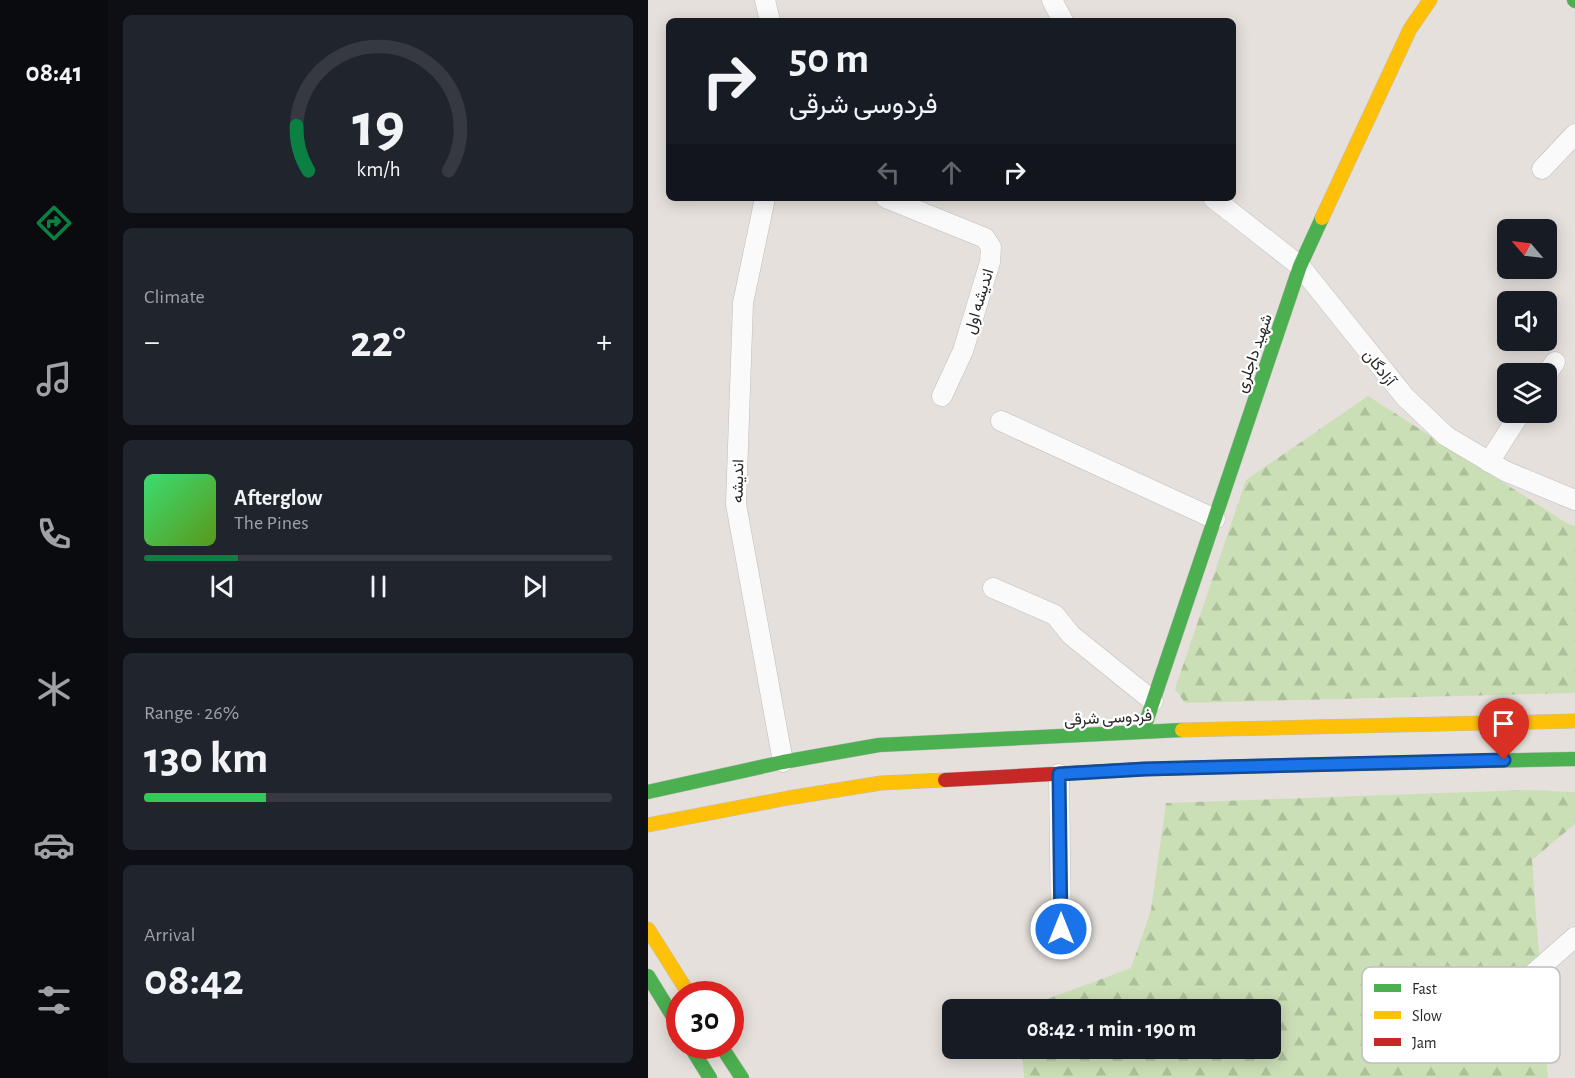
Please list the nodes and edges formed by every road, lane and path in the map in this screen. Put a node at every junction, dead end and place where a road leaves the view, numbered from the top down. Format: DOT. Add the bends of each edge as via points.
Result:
graph roads {
  1 [pos="1430,0"];
  2 [pos="1575,134"];
  3 [pos="1542,169"];
  4 [pos="764,201"];
  5 [pos="893,201"];
  6 [pos="1217,201"];
  7 [pos="1300,266"];
  8 [pos="942,396"];
  9 [pos="1000,421"];
  10 [pos="1514,423"];
  11 [pos="1489,462"];
  12 [pos="1575,500"];
  13 [pos="1215,519"];
  14 [pos="993,588"];
  15 [pos="1153,701"];
  16 [pos="1575,721"];
  17 [pos="1143,731"];
  18 [pos="1575,759"];
  19 [pos="783,762"];
  20 [pos="1059,774"];
  21 [pos="648,792"];
  22 [pos="648,825"];
  23 [pos="648,929"];
  24 [pos="1061,929"];
  25 [pos="1575,937"];
  26 [pos="1541,967"];
  27 [pos="648,976"];
  28 [pos="681,981"];
  29 [pos="666,1005"];
  30 [pos="698,1059"];
  31 [pos="730,1059"];
  32 [pos="710,1078"];
  33 [pos="742,1078"];
  1 -- 7 [label="main road, شهید داجلری" via="1410,29"];
  2 -- 3 [label="street"];
  4 -- 19 [label="street, اندیشه" via="743,303 736,504"];
  5 -- 8 [label="street, اندیشه اول" via="985,238 991,247 963,351"];
  6 -- 7 [label="street, آزادگان"];
  7 -- 11 [label="street, آزادگان" via="1405,397 1446,436"];
  7 -- 13 [label="main road, شهید داجلری"];
  9 -- 13 [label="street"];
  10 -- 11 [label="street"];
  11 -- 12 [label="street, آزادگان"];
  13 -- 15 [label="main road, شهید داجلری"];
  14 -- 15 [label="street" via="1055,615 1071,635"];
  15 -- 17 [label="main road, شهید داجلری"];
  16 -- 17 [label="main road, فردوسی شرقی" via="1458,728"];
  17 -- 19 [label="main road, فردوسی شرقی" via="879,745"];
  18 -- 20 [label="main road" via="1457,756"];
  19 -- 21 [label="main road, فردوسی شرقی"];
  20 -- 22 [label="main road" via="881,783"];
  20 -- 24 [label="street"];
  23 -- 28 [label="main road"];
  25 -- 26 [label="street"];
  27 -- 29 [label="main road"];
  30 -- 32 [label="main road"];
  31 -- 33 [label="main road"];
}
